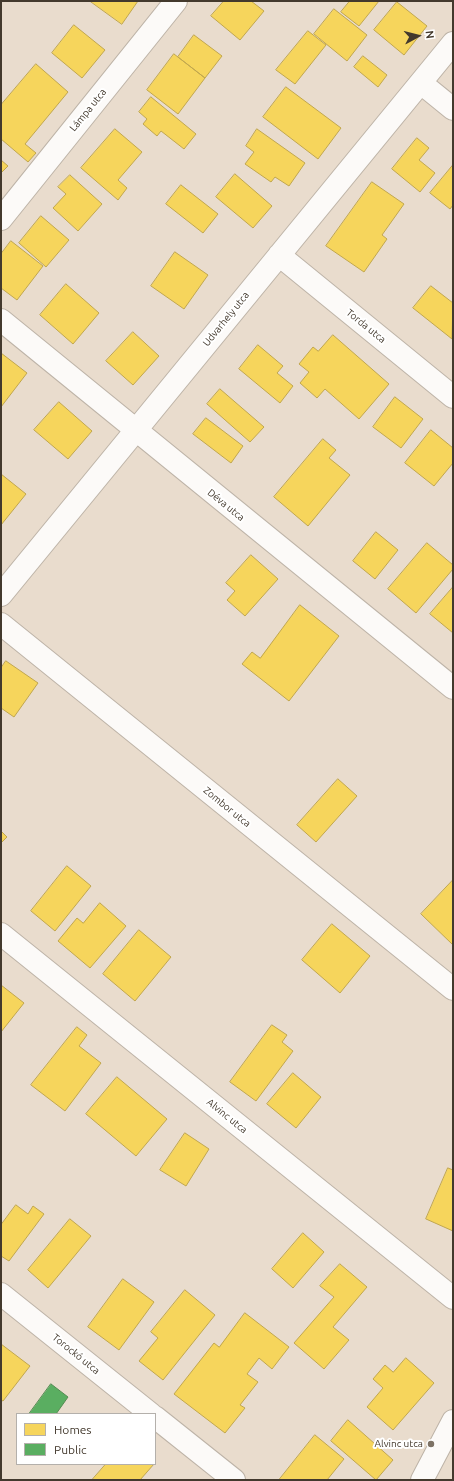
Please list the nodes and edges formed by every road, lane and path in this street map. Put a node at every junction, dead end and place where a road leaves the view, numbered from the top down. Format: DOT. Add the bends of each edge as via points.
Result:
graph roads {
  1 [pos="176,1"];
  2 [pos="453,43"];
  3 [pos="422,83"];
  4 [pos="453,109"];
  5 [pos="1,219"];
  6 [pos="278,255"];
  7 [pos="1,320"];
  8 [pos="453,397"];
  9 [pos="135,431"];
  10 [pos="1,595"];
  11 [pos="1,624"];
  12 [pos="453,688"];
  13 [pos="1,934"];
  14 [pos="453,989"];
  15 [pos="1,1294"];
  16 [pos="453,1298"];
  17 [pos="150,1413"];
  18 [pos="156,1418"];
  19 [pos="453,1421"];
  20 [pos="234,1480"];
  21 [pos="422,1480"];
  1 -- 5 [label="street, Lámpa utca"];
  2 -- 3 [label="street, Udvarhely utca"];
  3 -- 4 [label="street"];
  3 -- 6 [label="street, Udvarhely utca"];
  6 -- 8 [label="street, Torda utca"];
  6 -- 9 [label="street, Udvarhely utca"];
  7 -- 9 [label="street, Déva utca"];
  9 -- 10 [label="street, Udvarhely utca"];
  9 -- 12 [label="street, Déva utca"];
  11 -- 14 [label="street, Zombor utca"];
  13 -- 16 [label="street, Alvinc utca"];
  15 -- 17 [label="street, Torockó utca"];
  18 -- 20 [label="street"];
  19 -- 21 [label="street"];
}
